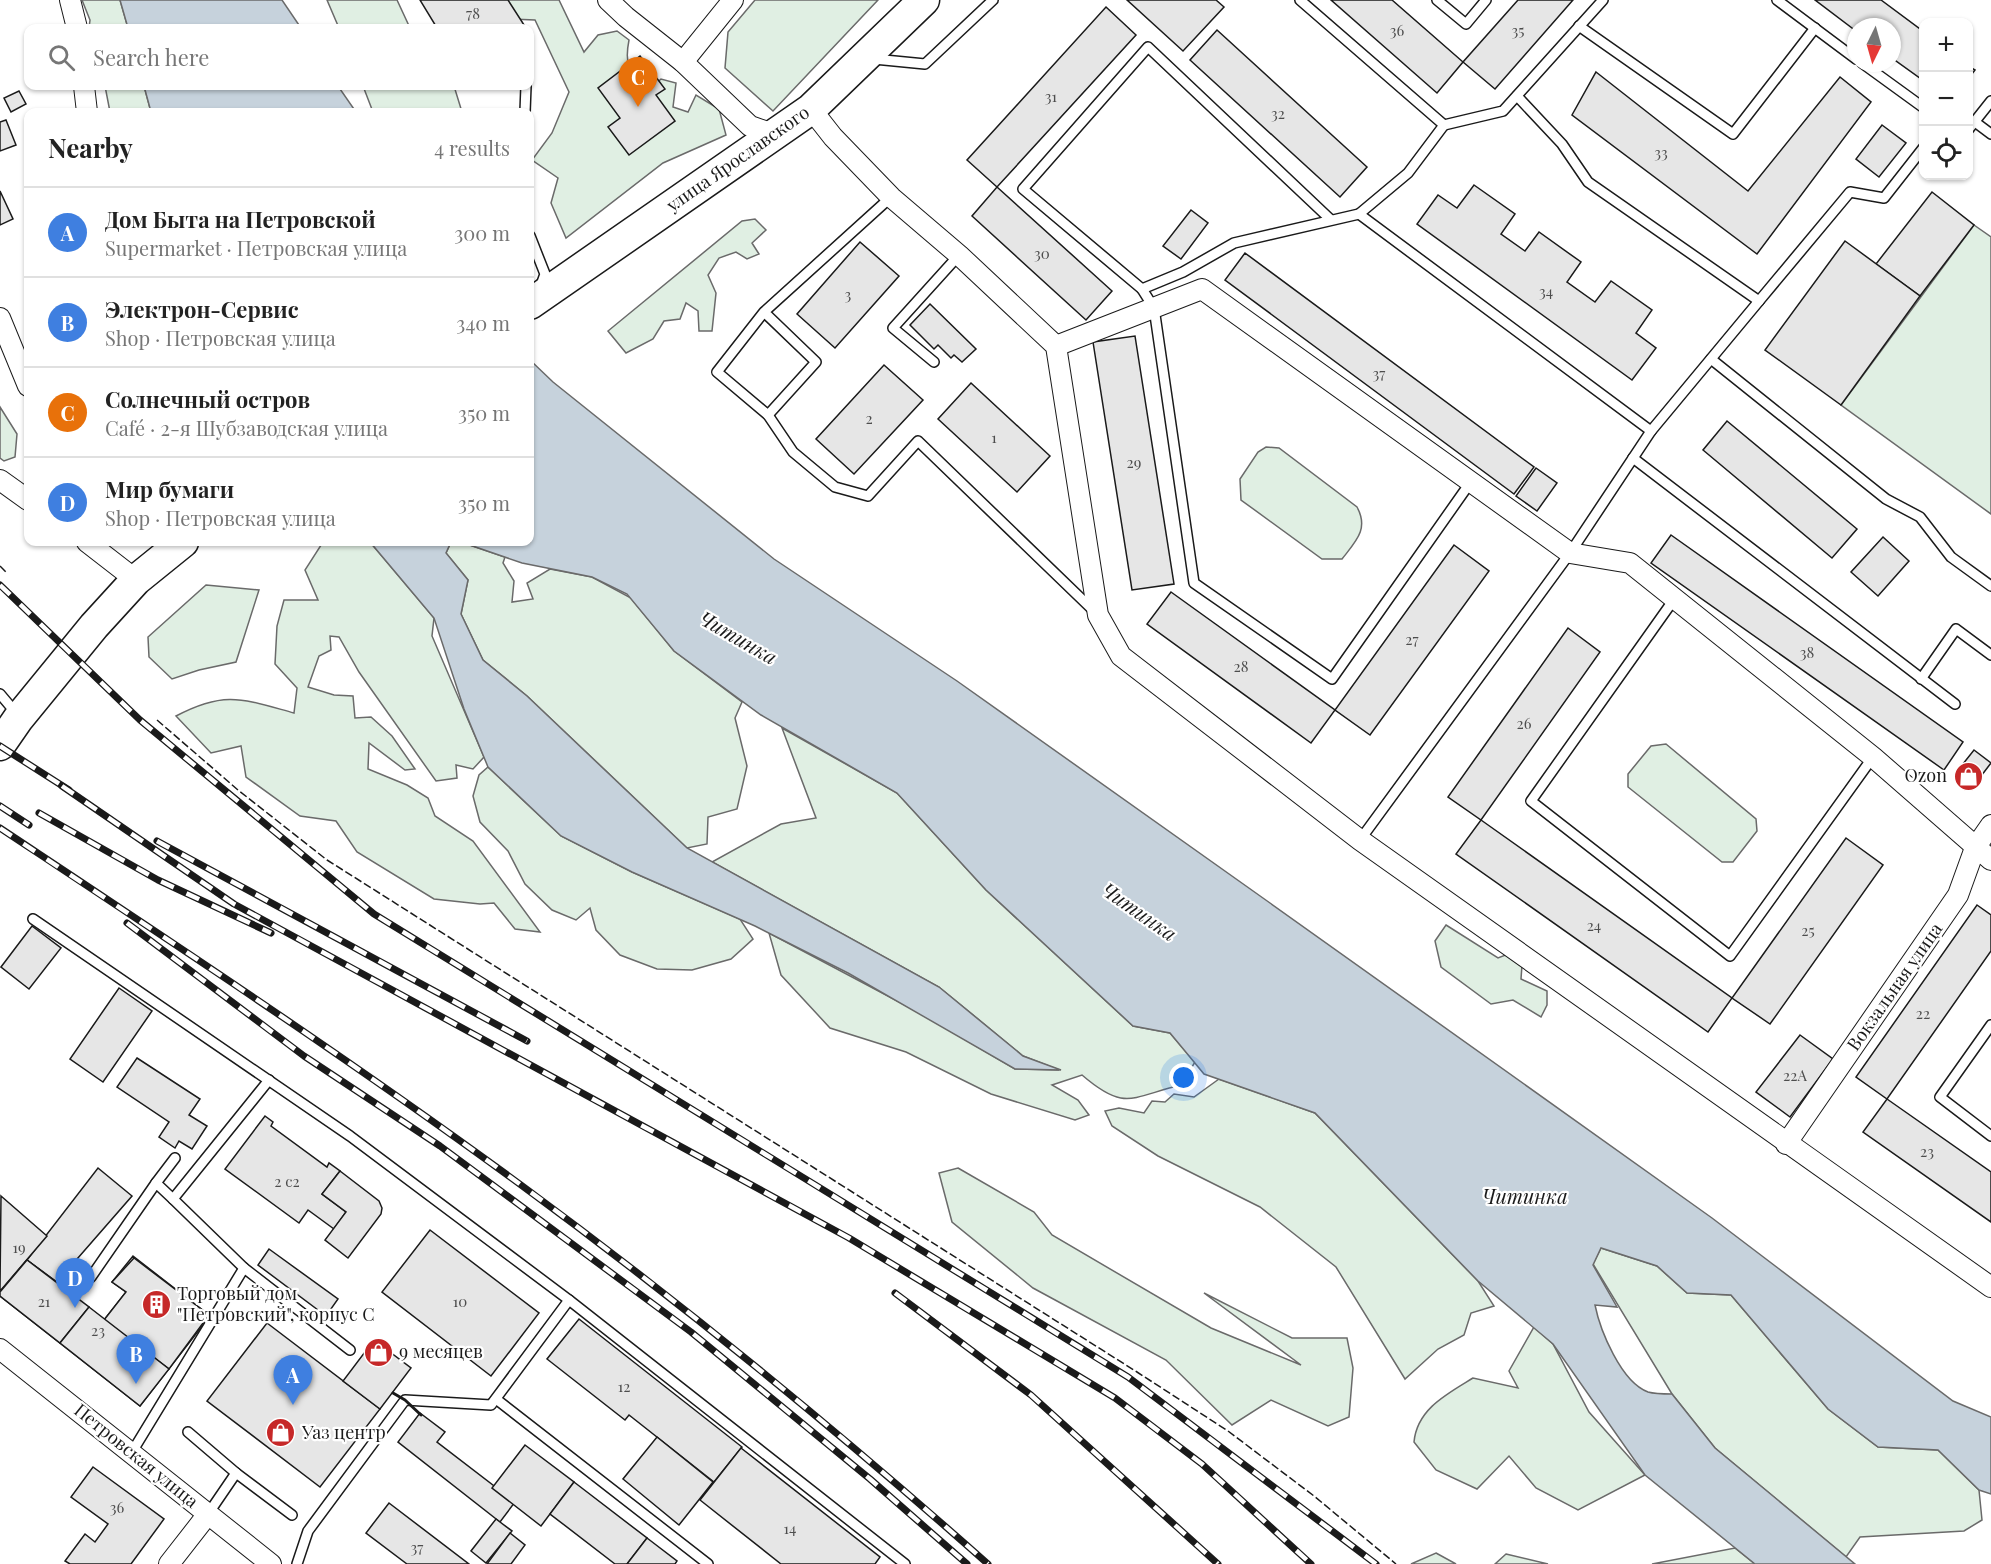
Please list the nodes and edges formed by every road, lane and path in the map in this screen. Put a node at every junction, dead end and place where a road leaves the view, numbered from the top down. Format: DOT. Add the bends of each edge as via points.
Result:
graph roads {
  1 [pos="70,0"];
  2 [pos="608,0"];
  3 [pos="733,0"];
  4 [pos="924,0"];
  5 [pos="993,0"];
  6 [pos="1300,0"];
  7 [pos="1437,0"];
  8 [pos="1486,0"];
  9 [pos="1603,0"];
  10 [pos="1776,0"];
  11 [pos="75,24"];
  12 [pos="1579,26"];
  13 [pos="1815,28"];
  14 [pos="1847,51"];
  15 [pos="866,58"];
  16 [pos="682,62"];
  17 [pos="1874,72"];
  18 [pos="84,90"];
  19 [pos="526,90"];
  20 [pos="1517,96"];
  21 [pos="1991,101"];
  22 [pos="1919,105"];
  23 [pos="87,108"];
  24 [pos="525,108"];
  25 [pos="811,109"];
  26 [pos="1444,125"];
  27 [pos="1973,125"];
  28 [pos="1973,126"];
  29 [pos="1991,134"];
  30 [pos="776,135"];
  31 [pos="1919,152"];
  32 [pos="891,197"];
  33 [pos="1359,214"];
  34 [pos="1330,219"];
  35 [pos="534,247"];
  36 [pos="959,255"];
  37 [pos="1142,289"];
  38 [pos="534,299"];
  39 [pos="534,300"];
  40 [pos="1759,302"];
  41 [pos="1154,308"];
  42 [pos="764,312"];
  43 [pos="0,318"];
  44 [pos="1056,346"];
  45 [pos="1711,359"];
  46 [pos="934,363"];
  47 [pos="24,376"];
  48 [pos="768,415"];
  49 [pos="1651,431"];
  50 [pos="1633,458"];
  51 [pos="0,480"];
  52 [pos="1470,483"];
  53 [pos="24,497"];
  54 [pos="92,546"];
  55 [pos="178,546"];
  56 [pos="1570,553"];
  57 [pos="136,580"];
  58 [pos="1991,586"];
  59 [pos="1674,598"];
  60 [pos="1098,615"];
  61 [pos="1991,655"];
  62 [pos="1921,679"];
  63 [pos="0,694"];
  64 [pos="1955,704"];
  65 [pos="18,719"];
  66 [pos="0,745"];
  67 [pos="1873,758"];
  68 [pos="1991,825"];
  69 [pos="1360,840"];
  70 [pos="1983,854"];
  71 [pos="33,919"];
  72 [pos="1991,1025"];
  73 [pos="269,1080"];
  74 [pos="1991,1136"];
  75 [pos="1786,1144"];
  76 [pos="175,1158"];
  77 [pos="156,1184"];
  78 [pos="174,1199"];
  79 [pos="244,1268"];
  80 [pos="91,1277"];
  81 [pos="1991,1287"];
  82 [pos="569,1300"];
  83 [pos="0,1349"];
  84 [pos="350,1350"];
  85 [pos="496,1399"];
  86 [pos="188,1432"];
  87 [pos="132,1452"];
  88 [pos="236,1473"];
  89 [pos="208,1514"];
  90 [pos="292,1515"];
  91 [pos="169,1564"];
  92 [pos="271,1564"];
  93 [pos="297,1564"];
  94 [pos="708,1564"];
  95 [pos="905,1564"];
  1 -- 11 [label="street"];
  2 -- 16 [label="street"];
  3 -- 16 [label="street"];
  4 -- 15 [label="main road, улица Ярославского"];
  5 -- 15 [label="lane" via="925,64"];
  6 -- 26 [label="lane"];
  7 -- 8 [label="lane" via="1466,24"];
  9 -- 12 [label="lane"];
  10 -- 13 [label="lane"];
  12 -- 13 [label="lane" via="1733,134"];
  12 -- 20 [label="lane"];
  13 -- 14 [label="lane"];
  15 -- 25 [label="main road, улица Ярославского"];
  16 -- 30 [label="street" via="750,126"];
  17 -- 22 [label="lane"];
  18 -- 23 [label="street"];
  19 -- 24 [label="lane"];
  20 -- 26 [label="lane" via="1503,111"];
  20 -- 40 [label="lane" via="1562,144 1588,182"];
  21 -- 27 [label="lane"];
  25 -- 30 [label="main road, улица Ярославского"];
  25 -- 32 [label="street"];
  26 -- 33 [label="lane" via="1408,173"];
  28 -- 29 [label="lane"];
  30 -- 39 [label="main road, улица Ярославского"];
  31 -- 40 [label="lane" via="1884,198 1850,192"];
  32 -- 36 [label="street"];
  32 -- 42 [label="lane"];
  33 -- 34 [label="lane"];
  33 -- 49 [label="lane"];
  34 -- 37 [label="lane" via="1234,243 1183,272"];
  34 -- 37 [label="lane" via="1148,47 1023,189"];
  35 -- 38 [label="lane" via="544,274"];
  36 -- 44 [label="street"];
  36 -- 46 [label="lane" via="893,328"];
  37 -- 41 [label="lane"];
  40 -- 45 [label="lane"];
  41 -- 44 [label="street"];
  41 -- 52 [label="street" via="1203,289"];
  41 -- 52 [label="lane" via="1194,583 1332,679"];
  42 -- 48 [label="lane" via="717,372"];
  42 -- 48 [label="lane" via="816,362"];
  43 -- 47 [label="street"];
  44 -- 60 [label="street"];
  45 -- 49 [label="lane"];
  45 -- 58 [label="lane" via="1886,499 1920,517 1951,557"];
  48 -- 60 [label="lane" via="793,452 818,473 836,487 868,496 918,441"];
  49 -- 50 [label="lane"];
  50 -- 56 [label="lane"];
  50 -- 62 [label="lane"];
  51 -- 53 [label="street"];
  52 -- 56 [label="street"];
  54 -- 57 [label="street"];
  55 -- 57 [label="main road"];
  56 -- 59 [label="street" via="1630,563"];
  56 -- 69 [label="lane"];
  57 -- 65 [label="main road"];
  59 -- 67 [label="street"];
  59 -- 67 [label="lane" via="1531,801 1730,957"];
  60 -- 69 [label="street" via="1121,656"];
  61 -- 62 [label="lane" via="1956,629"];
  62 -- 64 [label="lane"];
  63 -- 65 [label="lane" via="14,708"];
  65 -- 66 [label="main road"];
  67 -- 70 [label="street"];
  68 -- 70 [label="street, Вокзальная улица"];
  69 -- 75 [label="street"];
  70 -- 75 [label="street, Вокзальная улица"];
  71 -- 73 [label="lane"];
  72 -- 74 [label="lane" via="1940,1097"];
  73 -- 78 [label="lane"];
  73 -- 82 [label="lane"];
  75 -- 81 [label="street"];
  76 -- 77 [label="lane"];
  77 -- 78 [label="lane"];
  77 -- 80 [label="lane"];
  78 -- 79 [label="lane"];
  79 -- 84 [label="lane"];
  79 -- 87 [label="lane"];
  82 -- 85 [label="lane"];
  82 -- 95 [label="lane"];
  83 -- 87 [label="street, Петровская улица"];
  85 -- 93 [label="lane" via="491,1405 405,1400 308,1531"];
  85 -- 94 [label="lane"];
  86 -- 88 [label="lane"];
  87 -- 89 [label="street, Петровская улица"];
  88 -- 89 [label="lane"];
  88 -- 90 [label="lane"];
  89 -- 91 [label="street"];
  89 -- 92 [label="street, Петровская улица"];
}
